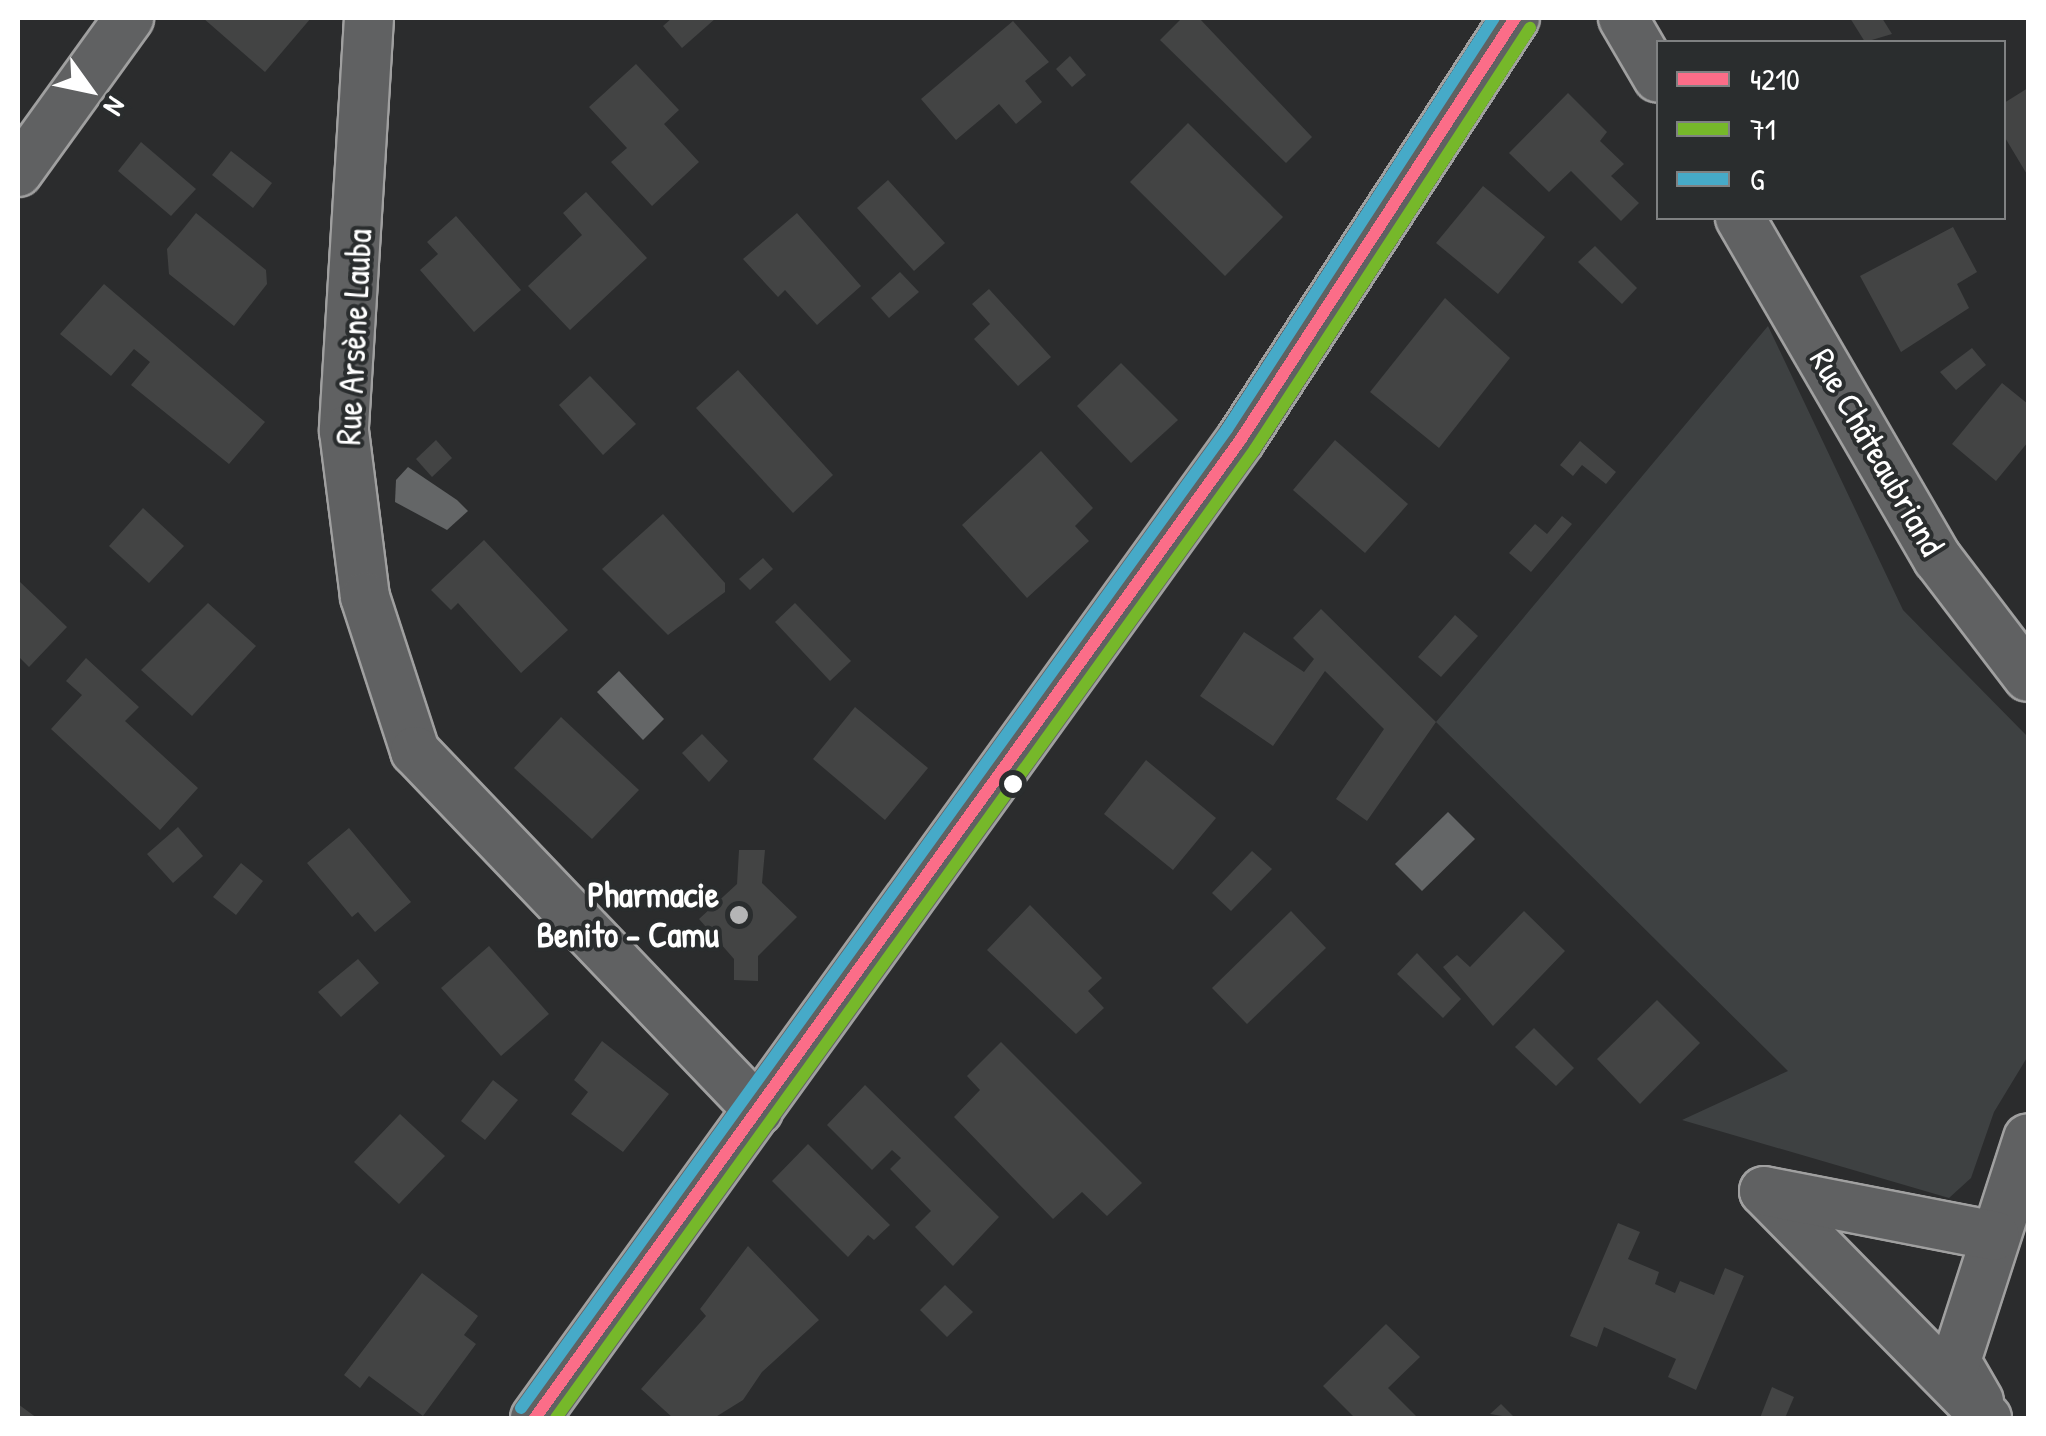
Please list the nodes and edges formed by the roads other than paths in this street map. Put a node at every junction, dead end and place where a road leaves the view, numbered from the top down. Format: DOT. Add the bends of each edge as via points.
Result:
graph roads {
  1 [pos="129,18"];
  2 [pos="369,18"];
  3 [pos="1515,18"];
  4 [pos="1623,18"];
  5 [pos="1656,75"];
  6 [pos="18,172"];
  7 [pos="1741,220"];
  8 [pos="2028,677"];
  9 [pos="758,1110"];
  10 [pos="2028,1138"];
  11 [pos="1995,1236"];
  12 [pos="536,1418"];
  13 [pos="1989,1418"];
  1 -- 6 [label="street"];
  2 -- 9 [label="street, Rue Arsène Lauba" via="344,431 364,597 415,751"];
  3 -- 9 [label="street" via="1241,439"];
  4 -- 5 [label="street"];
  7 -- 8 [label="street, Rue Châteaubriand" via="1938,560"];
  9 -- 12 [label="street"];
  10 -- 11 [label="street"];
  11 -- 13 [label="street" via="1956,1360"];
  11 -- 13 [label="street" via="1764,1191"];
}
